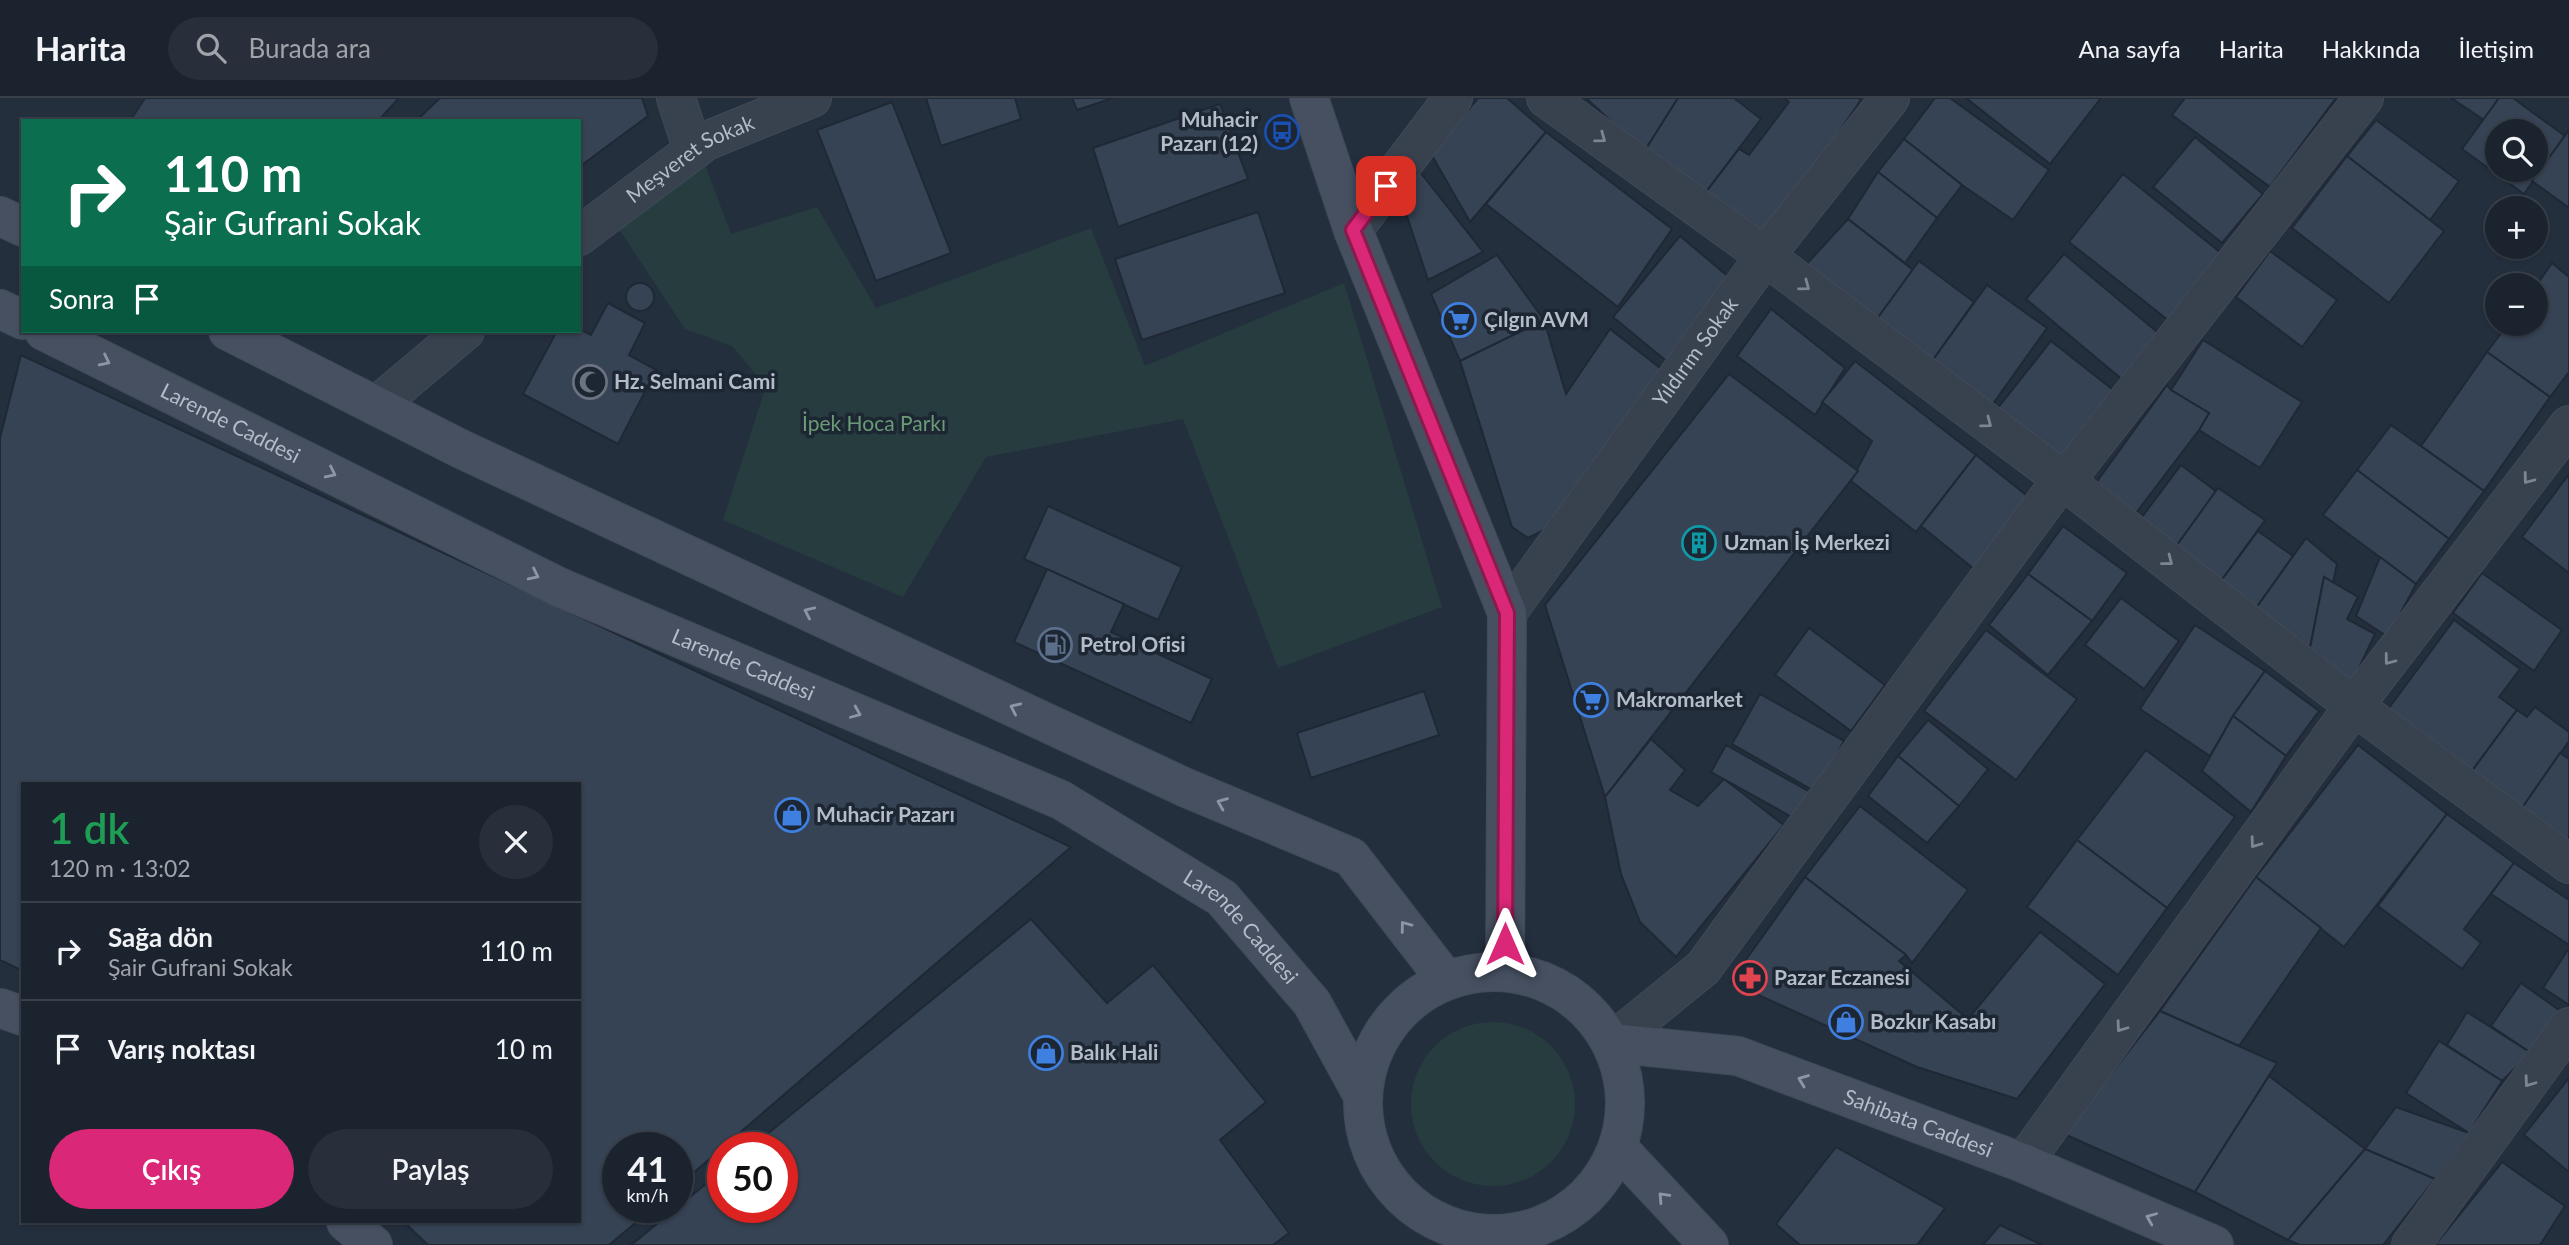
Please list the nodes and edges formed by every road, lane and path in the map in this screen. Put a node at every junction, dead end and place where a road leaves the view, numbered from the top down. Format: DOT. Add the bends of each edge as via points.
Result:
graph roads {
  1 [pos="676,98"];
  2 [pos="812,98"];
  3 [pos="1309,98"];
  4 [pos="1453,98"];
  5 [pos="1546,98"];
  6 [pos="1890,98"];
  7 [pos="2364,98"];
  8 [pos="693,151"];
  9 [pos="0,216"];
  10 [pos="21,226"];
  11 [pos="1353,230"];
  12 [pos="581,235"];
  13 [pos="1765,256"];
  14 [pos="0,309"];
  15 [pos="21,319"];
  16 [pos="48,333"];
  17 [pos="232,333"];
  18 [pos="464,333"];
  19 [pos="376,406"];
  20 [pos="2569,425"];
  21 [pos="2062,479"];
  22 [pos="1507,613"];
  23 [pos="2354,706"];
  24 [pos="2569,864"];
  25 [pos="1505,972"];
  26 [pos="1446,980"];
  27 [pos="0,1008"];
  28 [pos="21,1015"];
  29 [pos="2569,1027"];
  30 [pos="1611,1043"];
  31 [pos="1362,1094"];
  32 [pos="1618,1149"];
  33 [pos="2023,1163"];
  34 [pos="347,1223"];
  35 [pos="1423,1232"];
  36 [pos="1517,1240"];
  37 [pos="373,1245"];
  38 [pos="1709,1245"];
  39 [pos="2214,1245"];
  40 [pos="2411,1245"];
  1 -- 8 [label="street"];
  2 -- 8 [label="street, Meşveret Sokak" via="706,141"];
  3 -- 11 [label="main road"];
  4 -- 11 [label="street"];
  5 -- 13 [label="street, one-way"];
  6 -- 13 [label="street, Yıldırım Sokak"];
  7 -- 21 [label="street" via="2073,471"];
  8 -- 12 [label="street, Meşveret Sokak"];
  9 -- 10 [label="main road"];
  11 -- 22 [label="main road"];
  13 -- 21 [label="street, one-way"];
  13 -- 22 [label="street, Yıldırım Sokak"];
  14 -- 15 [label="main road"];
  16 -- 31 [label="main road, Larende Caddesi, one-way" via="559,587 1061,800 1222,898 1312,1003"];
  17 -- 19 [label="main road"];
  18 -- 19 [label="street"];
  26 -- 19 [label="main road, one-way" via="1351,856 1184,787"];
  20 -- 23 [label="street, one-way"];
  21 -- 23 [label="street, one-way"];
  21 -- 30 [label="street" via="1703,968"];
  22 -- 25 [label="main road"];
  23 -- 24 [label="street"];
  23 -- 33 [label="street, one-way"];
  25 -- 26 [label="main road"];
  25 -- 30 [label="main road" via="1537,979 1568,994 1592,1016"];
  26 -- 31 [label="main road" via="1413,999 1387,1025 1370,1057"];
  27 -- 28 [label="main road"];
  29 -- 40 [label="street, one-way"];
  30 -- 32 [label="main road" via="1623,1078 1625,1114"];
  33 -- 30 [label="main road, Sahibata Caddesi, one-way" via="1738,1056"];
  31 -- 35 [label="main road" via="1366,1131 1379,1168"];
  32 -- 36 [label="main road" via="1604,1178 1582,1202"];
  38 -- 32 [label="main road, one-way"];
  39 -- 33 [label="main road, Sahibata Caddesi, one-way"];
  34 -- 37 [label="main road"];
  35 -- 36 [label="main road"];
}
